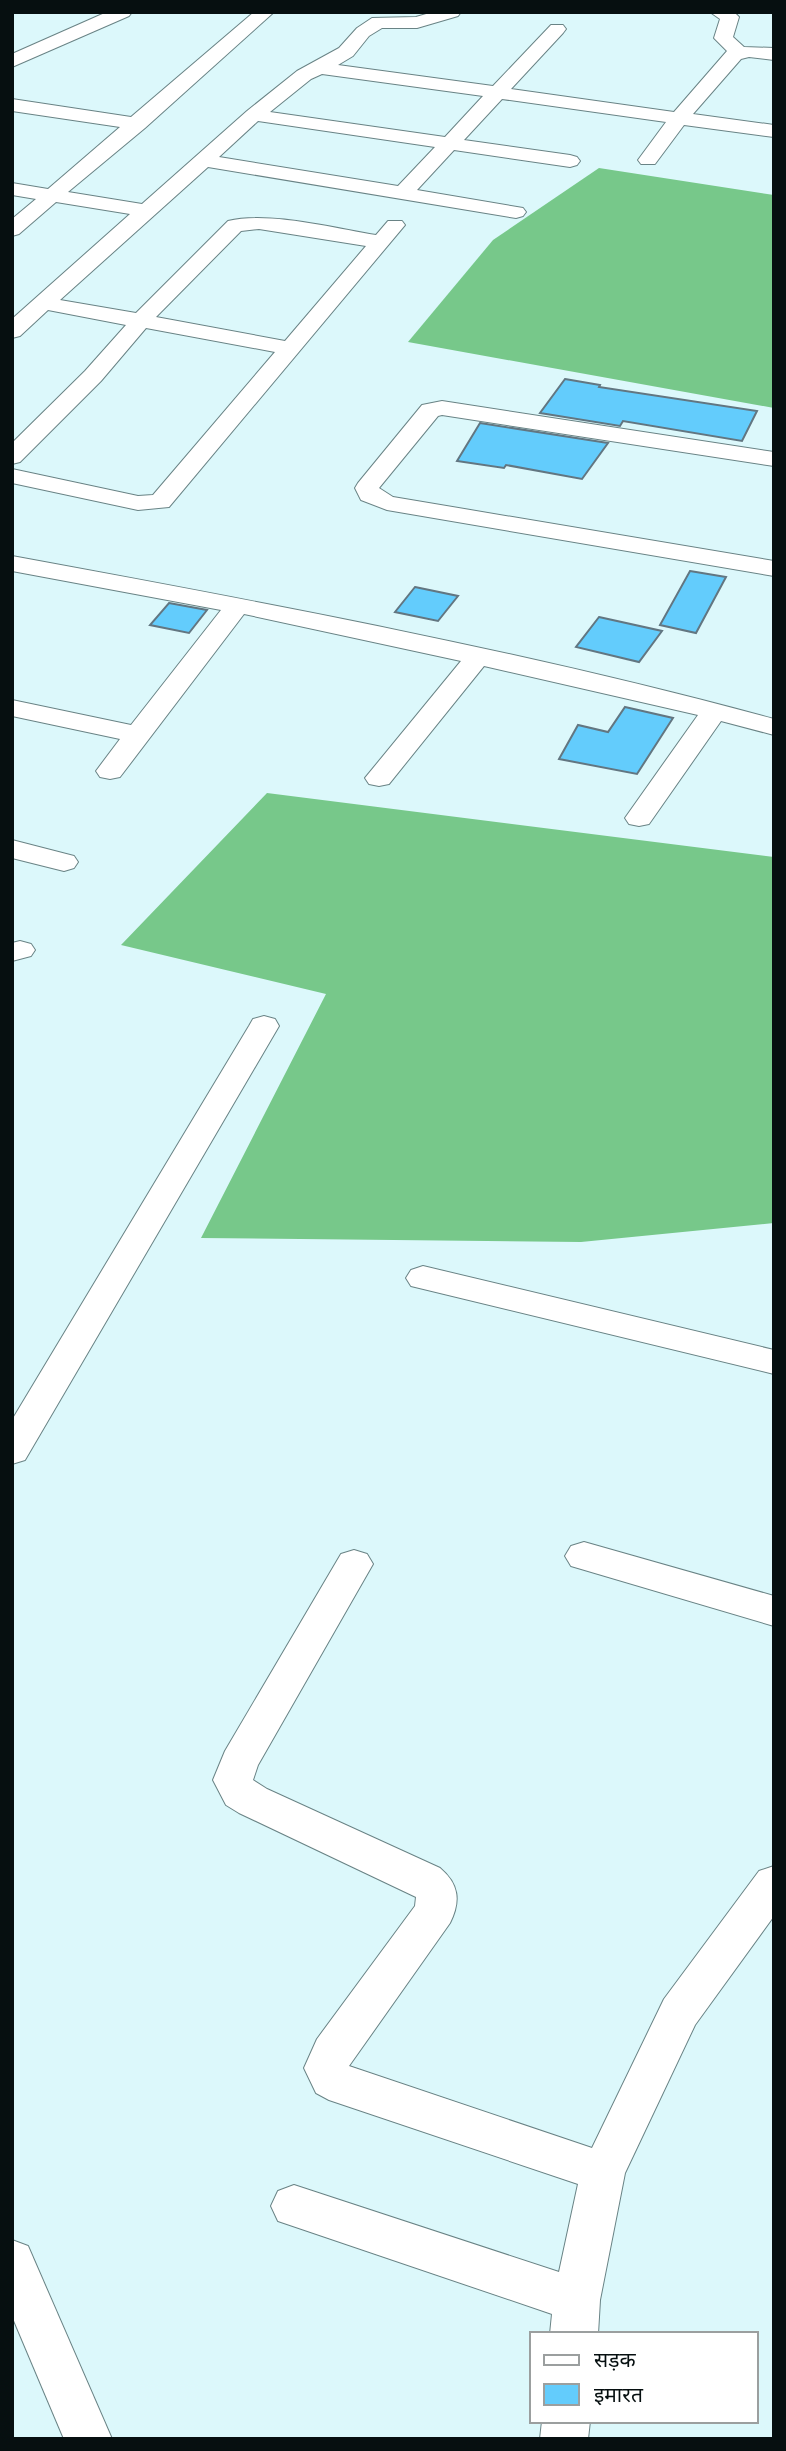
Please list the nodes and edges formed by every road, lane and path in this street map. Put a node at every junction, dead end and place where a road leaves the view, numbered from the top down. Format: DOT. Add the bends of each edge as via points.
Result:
graph roads {
  1 [pos="123,12"];
  2 [pos="265,12"];
  3 [pos="452,12"];
  4 [pos="727,14"];
  5 [pos="557,29"];
  6 [pos="739,52"];
  7 [pos="774,54"];
  8 [pos="12,61"];
  9 [pos="320,68"];
  10 [pos="499,93"];
  11 [pos="12,105"];
  12 [pos="254,115"];
  13 [pos="679,118"];
  14 [pos="138,124"];
  15 [pos="774,131"];
  16 [pos="450,144"];
  17 [pos="204,160"];
  18 [pos="648,160"];
  19 [pos="570,161"];
  20 [pos="12,188"];
  21 [pos="403,193"];
  22 [pos="53,196"];
  23 [pos="147,211"];
  24 [pos="516,212"];
  25 [pos="12,230"];
  26 [pos="43,303"];
  27 [pos="140,320"];
  28 [pos="12,331"];
  29 [pos="289,348"];
  30 [pos="12,457"];
  31 [pos="774,458"];
  32 [pos="12,476"];
  33 [pos="13,564"];
  34 [pos="774,569"];
  35 [pos="238,605"];
  36 [pos="478,657"];
  37 [pos="12,708"];
  38 [pos="715,710"];
  39 [pos="774,727"];
  40 [pos="139,735"];
  41 [pos="110,771"];
  42 [pos="379,778"];
  43 [pos="639,818"];
  44 [pos="12,849"];
  45 [pos="64,862"];
  46 [pos="264,1026"];
  47 [pos="423,1279"];
  48 [pos="774,1362"];
  49 [pos="12,1451"];
  50 [pos="584,1556"];
  51 [pos="354,1564"];
  52 [pos="774,1611"];
  53 [pos="774,1883"];
  54 [pos="603,2172"];
  55 [pos="294,2206"];
  56 [pos="12,2261"];
  57 [pos="576,2317"];
  58 [pos="88,2439"];
  1 -- 8 [label="street"];
  2 -- 14 [label="street"];
  3 -- 9 [label="street" via="417,23 378,22 346,52"];
  4 -- 6 [label="street" via="723,37"];
  5 -- 10 [label="street"];
  6 -- 7 [label="street"];
  6 -- 13 [label="street"];
  9 -- 10 [label="street"];
  9 -- 12 [label="street" via="304,75"];
  10 -- 13 [label="street"];
  10 -- 16 [label="street"];
  11 -- 14 [label="street"];
  12 -- 16 [label="street"];
  12 -- 17 [label="street"];
  13 -- 15 [label="street"];
  13 -- 18 [label="street"];
  14 -- 22 [label="street"];
  16 -- 19 [label="street"];
  16 -- 21 [label="street"];
  17 -- 21 [label="street"];
  17 -- 23 [label="street"];
  20 -- 22 [label="street"];
  21 -- 24 [label="street"];
  22 -- 23 [label="street"];
  22 -- 25 [label="street"];
  23 -- 26 [label="street"];
  26 -- 27 [label="street"];
  26 -- 28 [label="street"];
  27 -- 29 [label="street"];
  27 -- 29 [label="street" via="241,223 388,234"];
  27 -- 30 [label="street" via="93,376"];
  29 -- 32 [label="street" via="160,502 138,503"];
  31 -- 34 [label="street" via="453,407 430,410 367,488 370,495 387,503"];
  33 -- 35 [label="street"];
  35 -- 36 [label="street"];
  35 -- 40 [label="street"];
  36 -- 38 [label="street"];
  36 -- 42 [label="street"];
  37 -- 40 [label="street"];
  38 -- 39 [label="street"];
  38 -- 43 [label="street"];
  40 -- 41 [label="street"];
  44 -- 45 [label="street"];
  46 -- 49 [label="street"];
  47 -- 48 [label="street"];
  50 -- 52 [label="street"];
  51 -- 54 [label="street" via="239,1762 233,1780 240,1793 253,1801 438,1890 435,1911 332,2052 326,2068 332,2079 345,2086"];
  53 -- 54 [label="street" via="679,2012"];
  54 -- 57 [label="street"];
  55 -- 57 [label="street"];
  56 -- 58 [label="street"];
}
